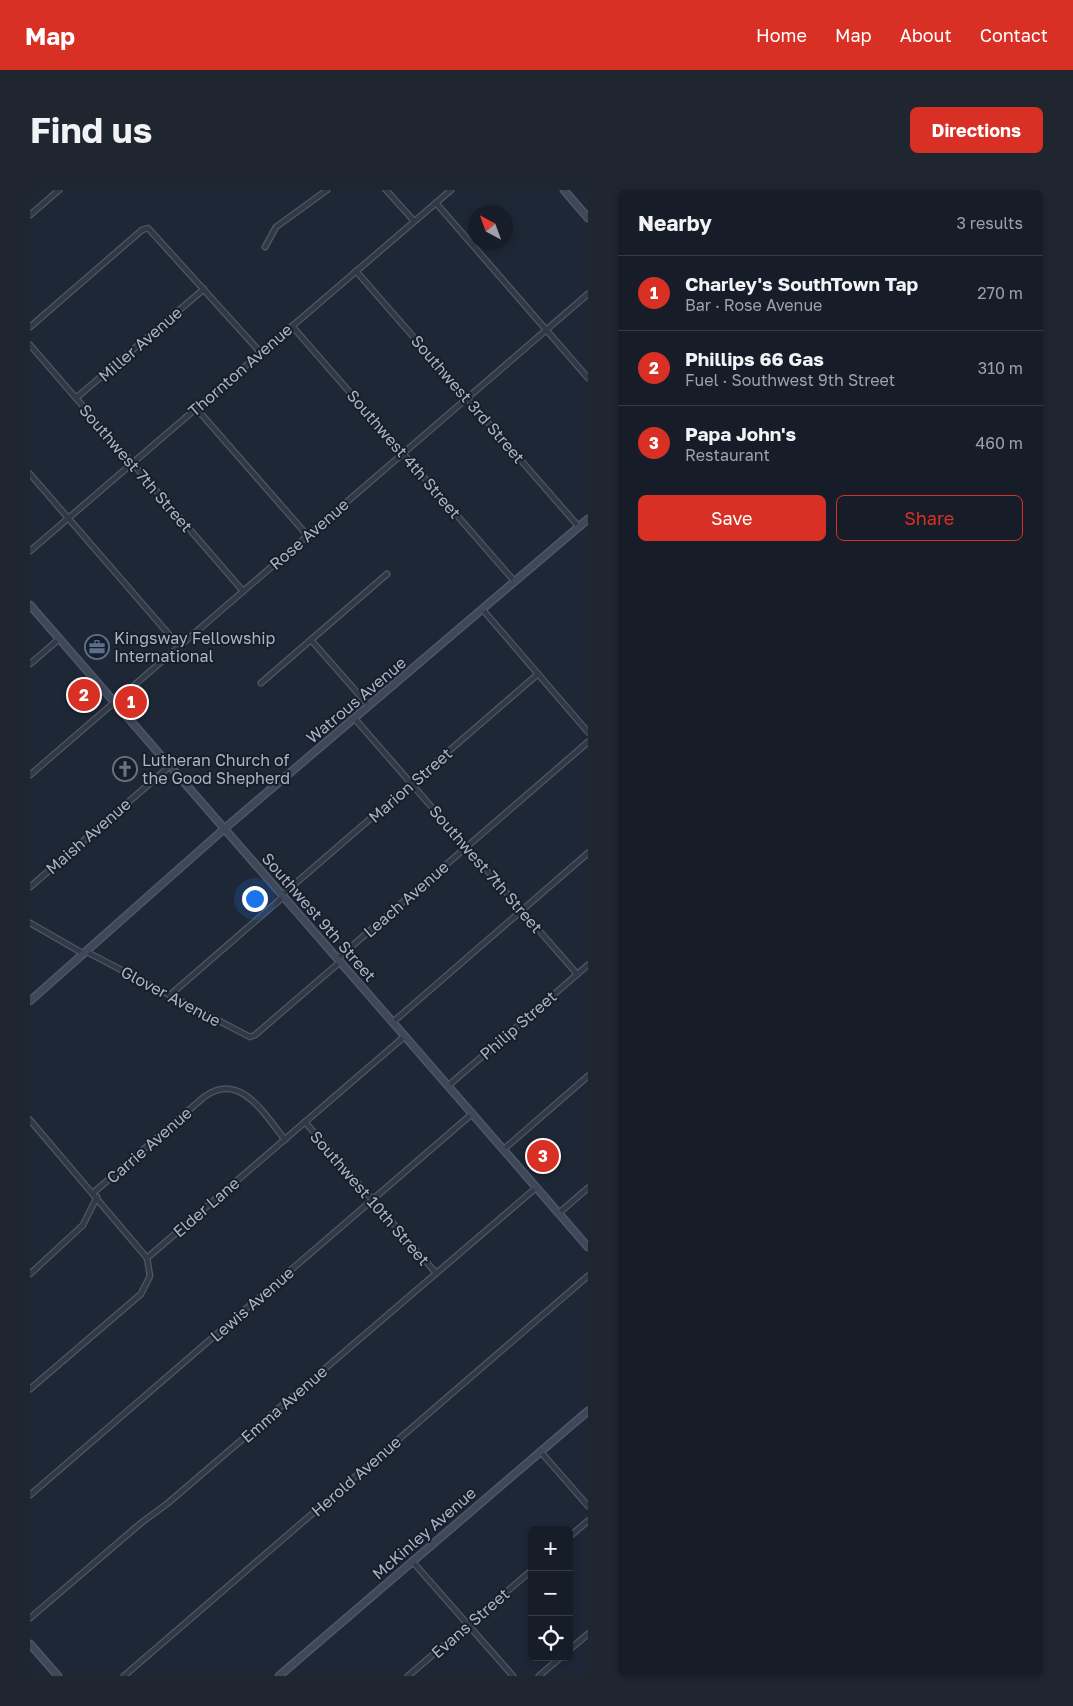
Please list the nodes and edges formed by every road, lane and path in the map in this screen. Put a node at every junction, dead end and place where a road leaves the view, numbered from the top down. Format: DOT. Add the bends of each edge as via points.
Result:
graph roads {
  1 [pos="60,190"];
  2 [pos="327,190"];
  3 [pos="386,190"];
  4 [pos="451,190"];
  5 [pos="564,190"];
  6 [pos="436,203"];
  7 [pos="30,215"];
  8 [pos="588,218"];
  9 [pos="414,221"];
  10 [pos="265,247"];
  11 [pos="356,271"];
  12 [pos="204,289"];
  13 [pos="588,294"];
  14 [pos="292,326"];
  15 [pos="30,327"];
  16 [pos="546,330"];
  17 [pos="30,345"];
  18 [pos="261,353"];
  19 [pos="588,378"];
  20 [pos="76,398"];
  21 [pos="467,398"];
  22 [pos="196,408"];
  23 [pos="403,453"];
  24 [pos="132,463"];
  25 [pos="30,474"];
  26 [pos="68,518"];
  27 [pos="588,519"];
  28 [pos="579,527"];
  29 [pos="307,536"];
  30 [pos="30,551"];
  31 [pos="387,574"];
  32 [pos="515,582"];
  33 [pos="243,591"];
  34 [pos="30,604"];
  35 [pos="482,610"];
  36 [pos="59,638"];
  37 [pos="311,640"];
  38 [pos="179,646"];
  39 [pos="30,664"];
  40 [pos="538,674"];
  41 [pos="261,683"];
  42 [pos="114,702"];
  43 [pos="370,707"];
  44 [pos="355,719"];
  45 [pos="588,732"];
  46 [pos="588,742"];
  47 [pos="170,766"];
  48 [pos="30,775"];
  49 [pos="411,784"];
  50 [pos="224,829"];
  51 [pos="466,847"];
  52 [pos="588,853"];
  53 [pos="30,887"];
  54 [pos="282,896"];
  55 [pos="522,910"];
  56 [pos="30,923"];
  57 [pos="85,953"];
  58 [pos="338,960"];
  59 [pos="588,965"];
  60 [pos="577,974"];
  61 [pos="170,995"];
  62 [pos="30,1001"];
  63 [pos="393,1022"];
  64 [pos="255,1035"];
  65 [pos="405,1036"];
  66 [pos="588,1076"];
  67 [pos="449,1085"];
  68 [pos="204,1097"];
  69 [pos="473,1113"];
  70 [pos="30,1120"];
  71 [pos="305,1122"];
  72 [pos="285,1140"];
  73 [pos="504,1149"];
  74 [pos="536,1187"];
  75 [pos="588,1188"];
  76 [pos="95,1195"];
  77 [pos="372,1200"];
  78 [pos="559,1213"];
  79 [pos="588,1246"];
  80 [pos="147,1258"];
  81 [pos="30,1274"];
  82 [pos="436,1274"];
  83 [pos="588,1276"];
  84 [pos="30,1389"];
  85 [pos="588,1411"];
  86 [pos="540,1451"];
  87 [pos="30,1495"];
  88 [pos="588,1506"];
  89 [pos="588,1521"];
  90 [pos="573,1534"];
  91 [pos="412,1561"];
  92 [pos="531,1571"];
  93 [pos="30,1618"];
  94 [pos="468,1624"];
  95 [pos="588,1634"];
  96 [pos="30,1644"];
  97 [pos="573,1647"];
  98 [pos="556,1661"];
  99 [pos="283,1675"];
  100 [pos="58,1676"];
  101 [pos="124,1676"];
  102 [pos="408,1676"];
  103 [pos="513,1676"];
  104 [pos="539,1676"];
  1 -- 7 [label="street"];
  2 -- 10 [label="street" via="276,227"];
  3 -- 9 [label="street"];
  4 -- 6 [label="street, Thornton Avenue"];
  5 -- 8 [label="main road"];
  6 -- 9 [label="street, Thornton Avenue"];
  6 -- 16 [label="street"];
  9 -- 11 [label="street, Thornton Avenue"];
  11 -- 14 [label="street, Thornton Avenue"];
  11 -- 21 [label="street, Southwest 3rd Street"];
  12 -- 15 [label="street" via="148,228"];
  12 -- 18 [label="street"];
  12 -- 20 [label="street, Miller Avenue"];
  13 -- 16 [label="street, Rose Avenue"];
  14 -- 18 [label="street, Thornton Avenue"];
  14 -- 23 [label="street, Southwest 4th Street"];
  16 -- 19 [label="street"];
  16 -- 21 [label="street, Rose Avenue"];
  17 -- 20 [label="street, Southwest 7th Street"];
  18 -- 22 [label="street, Thornton Avenue"];
  20 -- 24 [label="street, Southwest 7th Street"];
  21 -- 23 [label="street, Rose Avenue"];
  21 -- 28 [label="street, Southwest 3rd Street"];
  22 -- 24 [label="street, Thornton Avenue"];
  22 -- 29 [label="street"];
  23 -- 29 [label="street, Rose Avenue"];
  23 -- 32 [label="street, Southwest 4th Street"];
  24 -- 26 [label="street, Thornton Avenue"];
  24 -- 33 [label="street, Southwest 7th Street"];
  25 -- 26 [label="street"];
  26 -- 30 [label="street, Thornton Avenue"];
  26 -- 38 [label="street"];
  27 -- 28 [label="main road, Watrous Avenue"];
  28 -- 32 [label="main road, Watrous Avenue"];
  29 -- 33 [label="street, Rose Avenue"];
  31 -- 37 [label="street"];
  32 -- 35 [label="main road, Watrous Avenue"];
  33 -- 38 [label="street, Rose Avenue"];
  34 -- 36 [label="main road, Southwest 9th Street"];
  35 -- 40 [label="street"];
  35 -- 43 [label="main road, Watrous Avenue"];
  36 -- 39 [label="street"];
  36 -- 42 [label="main road, Southwest 9th Street"];
  37 -- 41 [label="street"];
  37 -- 43 [label="street"];
  38 -- 42 [label="street, Rose Avenue"];
  40 -- 45 [label="street"];
  40 -- 49 [label="street, Marion Street"];
  42 -- 47 [label="main road, Southwest 9th Street"];
  42 -- 48 [label="street, Rose Avenue"];
  43 -- 44 [label="main road, Watrous Avenue"];
  44 -- 49 [label="street, Southwest 7th Street"];
  44 -- 50 [label="main road, Watrous Avenue"];
  46 -- 51 [label="street, Leach Avenue"];
  47 -- 50 [label="main road, Southwest 9th Street"];
  47 -- 53 [label="street, Maish Avenue"];
  49 -- 51 [label="street, Southwest 7th Street"];
  49 -- 54 [label="street, Marion Street"];
  50 -- 54 [label="main road, Southwest 9th Street"];
  50 -- 57 [label="main road, Watrous Avenue"];
  51 -- 55 [label="street, Southwest 7th Street"];
  51 -- 58 [label="street, Leach Avenue"];
  52 -- 55 [label="street"];
  54 -- 58 [label="main road, Southwest 9th Street"];
  54 -- 61 [label="street, Marion Street"];
  55 -- 60 [label="street, Southwest 7th Street"];
  55 -- 63 [label="street"];
  56 -- 57 [label="street, Glover Avenue"];
  57 -- 61 [label="street, Glover Avenue"];
  57 -- 62 [label="main road, Watrous Avenue"];
  58 -- 63 [label="main road, Southwest 9th Street"];
  58 -- 64 [label="street, Leach Avenue"];
  59 -- 60 [label="street, Philip Street"];
  60 -- 67 [label="street, Philip Street"];
  61 -- 64 [label="street, Glover Avenue" via="245,1036"];
  63 -- 65 [label="main road, Southwest 9th Street"];
  65 -- 67 [label="main road, Southwest 9th Street"];
  65 -- 71 [label="street, Elder Lane"];
  66 -- 73 [label="street"];
  67 -- 69 [label="main road, Southwest 9th Street"];
  68 -- 72 [label="street, Southwest 10th Street" via="220,1088 239,1090 256,1104"];
  68 -- 76 [label="street, Carrie Avenue"];
  69 -- 73 [label="main road, Southwest 9th Street"];
  69 -- 77 [label="street, Lewis Avenue"];
  70 -- 76 [label="street"];
  71 -- 72 [label="street, Elder Lane"];
  71 -- 77 [label="street, Southwest 10th Street"];
  72 -- 80 [label="street, Elder Lane"];
  73 -- 74 [label="main road, Southwest 9th Street"];
  74 -- 78 [label="main road, Southwest 9th Street"];
  74 -- 82 [label="street, Emma Avenue"];
  75 -- 78 [label="street"];
  76 -- 80 [label="street"];
  76 -- 81 [label="street, Carrie Avenue" via="83,1225"];
  77 -- 82 [label="street, Southwest 10th Street"];
  77 -- 87 [label="street, Lewis Avenue"];
  78 -- 79 [label="main road, Southwest 9th Street"];
  80 -- 84 [label="street" via="150,1276 141,1294"];
  82 -- 93 [label="street, Emma Avenue"];
  83 -- 101 [label="street, Herold Avenue"];
  85 -- 86 [label="main road, McKinley Avenue"];
  86 -- 88 [label="street"];
  86 -- 91 [label="main road, McKinley Avenue"];
  89 -- 90 [label="street"];
  91 -- 94 [label="street"];
  91 -- 99 [label="main road, McKinley Avenue"];
  92 -- 94 [label="street, Evans Street"];
  94 -- 102 [label="street, Evans Street"];
  94 -- 103 [label="street"];
  95 -- 97 [label="street"];
  96 -- 100 [label="main road"];
  98 -- 104 [label="street"];
}
